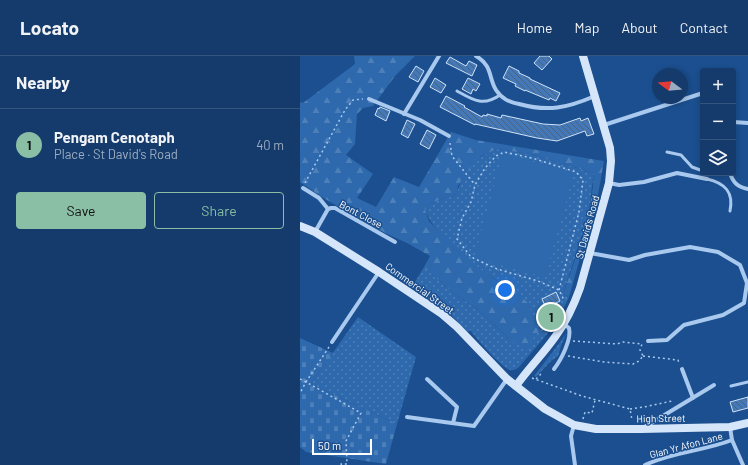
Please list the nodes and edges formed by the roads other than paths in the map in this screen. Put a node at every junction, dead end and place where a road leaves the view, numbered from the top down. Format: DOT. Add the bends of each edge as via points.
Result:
graph roads {
  1 [pos="438,56"];
  2 [pos="476,56"];
  3 [pos="583,56"];
  4 [pos="457,91"];
  5 [pos="700,94"];
  6 [pos="500,95"];
  7 [pos="595,96"];
  8 [pos="369,99"];
  9 [pos="404,114"];
  10 [pos="736,122"];
  11 [pos="748,123"];
  12 [pos="604,126"];
  13 [pos="449,136"];
  14 [pos="667,152"];
  15 [pos="700,170"];
  16 [pos="731,176"];
  17 [pos="707,179"];
  18 [pos="609,182"];
  19 [pos="303,188"];
  20 [pos="748,189"];
  21 [pos="328,209"];
  22 [pos="730,211"];
  23 [pos="300,226"];
  24 [pos="315,232"];
  25 [pos="395,242"];
  26 [pos="590,253"];
  27 [pos="379,272"];
  28 [pos="564,324"];
  29 [pos="648,341"];
  30 [pos="332,342"];
  31 [pos="554,369"];
  32 [pos="682,369"];
  33 [pos="507,379"];
  34 [pos="427,380"];
  35 [pos="748,382"];
  36 [pos="714,385"];
  37 [pos="516,386"];
  38 [pos="731,386"];
  39 [pos="693,398"];
  40 [pos="407,417"];
  41 [pos="453,423"];
  42 [pos="748,423"];
  43 [pos="578,426"];
  44 [pos="730,427"];
  45 [pos="637,429"];
  46 [pos="732,440"];
  47 [pos="575,465"];
  48 [pos="645,465"];
  49 [pos="743,465"];
  1 -- 9 [label="street"];
  2 -- 6 [label="street" via="490,70"];
  3 -- 7 [label="main road, St David's Road"];
  4 -- 6 [label="lane" via="479,102 487,102"];
  5 -- 12 [label="street"];
  6 -- 7 [label="street" via="505,100 542,109 558,108"];
  7 -- 12 [label="main road, St David's Road"];
  8 -- 9 [label="street"];
  9 -- 13 [label="street"];
  10 -- 11 [label="street"];
  12 -- 18 [label="main road, St David's Road" via="610,148"];
  14 -- 15 [label="lane" via="681,156 692,167"];
  16 -- 20 [label="street" via="734,183"];
  17 -- 18 [label="street" via="677,173 644,182 619,185"];
  17 -- 22 [label="lane" via="719,183 730,193"];
  18 -- 26 [label="main road, St David's Road"];
  19 -- 21 [label="street, Bont Close" via="319,198"];
  21 -- 24 [label="street"];
  21 -- 25 [label="street, Bont Close" via="335,208"];
  23 -- 24 [label="main road, Commercial Street"];
  24 -- 27 [label="main road, Commercial Street"];
  26 -- 28 [label="main road, St David's Road" via="580,288"];
  26 -- 29 [label="street" via="629,260 690,247 718,252 740,265 747,283 744,303 723,315 684,325 667,340"];
  27 -- 30 [label="street"];
  27 -- 33 [label="main road, Commercial Street" via="442,314"];
  28 -- 31 [label="street" via="569,328 570,335 560,361"];
  28 -- 37 [label="main road, St David's Road"];
  32 -- 39 [label="street"];
  33 -- 37 [label="main road, Commercial Street"];
  33 -- 41 [label="street" via="474,426"];
  34 -- 41 [label="street" via="457,407"];
  35 -- 38 [label="lane"];
  36 -- 39 [label="street"];
  37 -- 43 [label="main road, Commercial Street" via="545,409"];
  39 -- 45 [label="street"];
  40 -- 41 [label="street"];
  42 -- 44 [label="main road, High Street"];
  43 -- 45 [label="main road, High Street" via="596,429"];
  43 -- 47 [label="street" via="571,436"];
  44 -- 45 [label="main road, High Street"];
  44 -- 46 [label="street"];
  46 -- 48 [label="street, Glan Yr Afon Lane" via="654,460"];
  46 -- 49 [label="street"];
}
